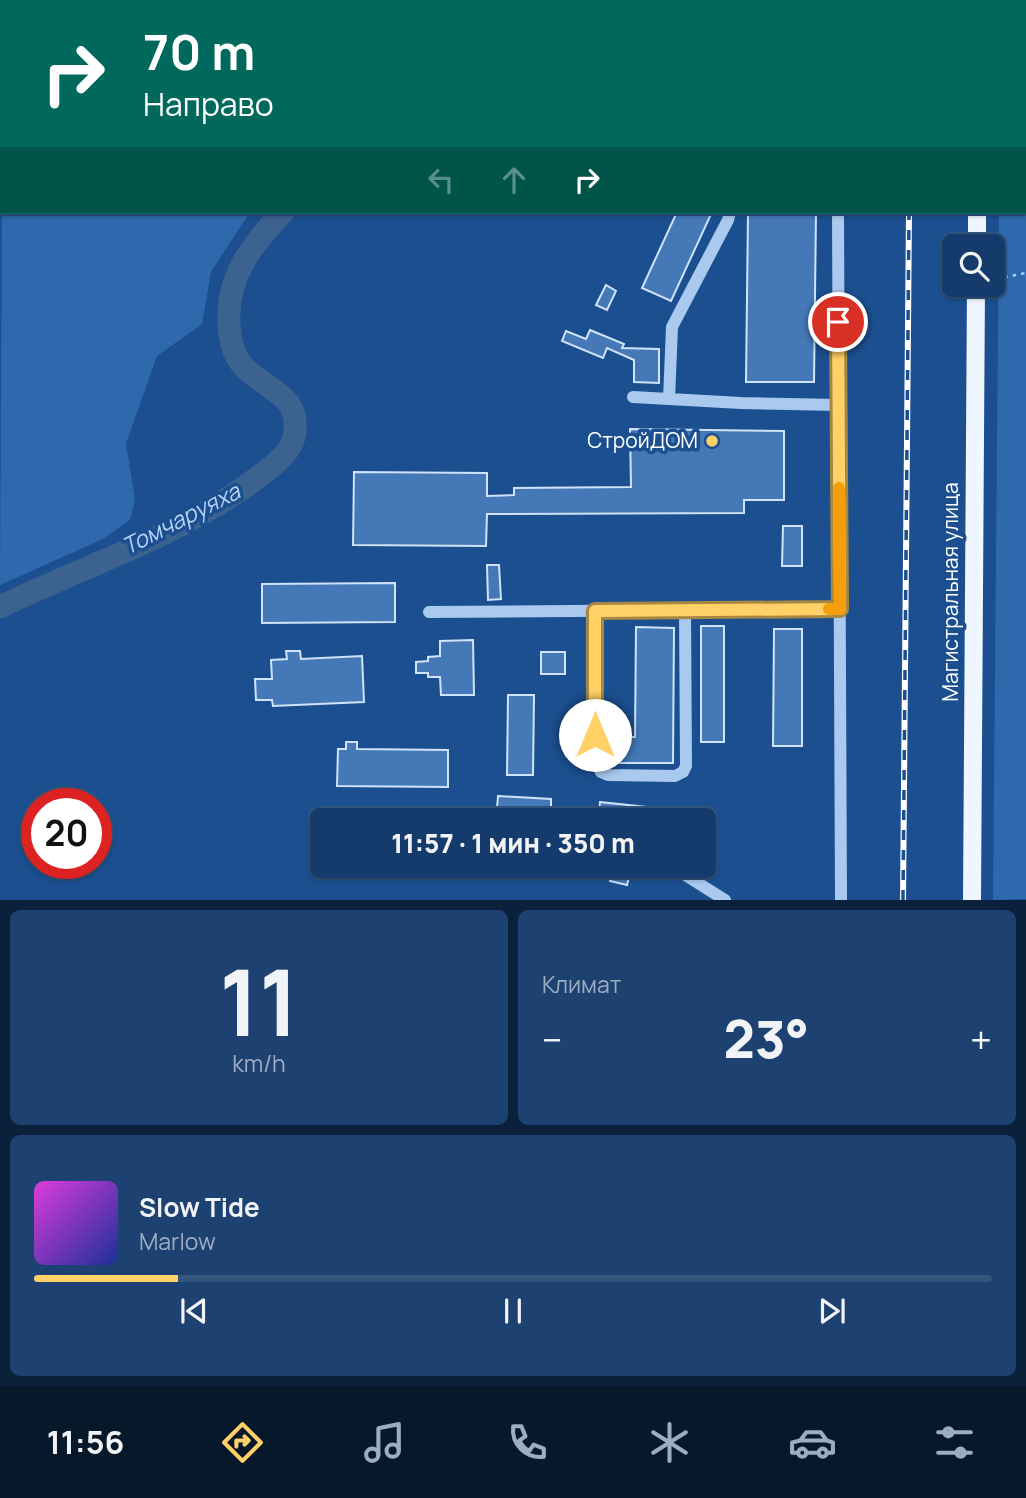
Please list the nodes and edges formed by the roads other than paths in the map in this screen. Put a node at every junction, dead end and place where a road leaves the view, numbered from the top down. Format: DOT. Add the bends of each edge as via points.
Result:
graph roads {
  1 [pos="730,214"];
  2 [pos="838,214"];
  3 [pos="977,214"];
  4 [pos="977,234"];
  5 [pos="976,297"];
  6 [pos="633,397"];
  7 [pos="670,399"];
  8 [pos="838,405"];
  9 [pos="840,609"];
  10 [pos="685,610"];
  11 [pos="595,611"];
  12 [pos="429,612"];
  13 [pos="690,878"];
  14 [pos="725,900"];
  15 [pos="841,900"];
  16 [pos="972,900"];
  1 -- 7 [label="street" via="672,327"];
  2 -- 8 [label="street"];
  3 -- 4 [label="main road"];
  5 -- 16 [label="main road, Магистральная улица"];
  6 -- 7 [label="street"];
  7 -- 8 [label="street"];
  8 -- 9 [label="street"];
  9 -- 10 [label="street"];
  9 -- 15 [label="street"];
  10 -- 11 [label="street"];
  10 -- 11 [label="street" via="686,766 675,776 608,775 597,768"];
  11 -- 12 [label="street"];
  13 -- 14 [label="street"];
}
